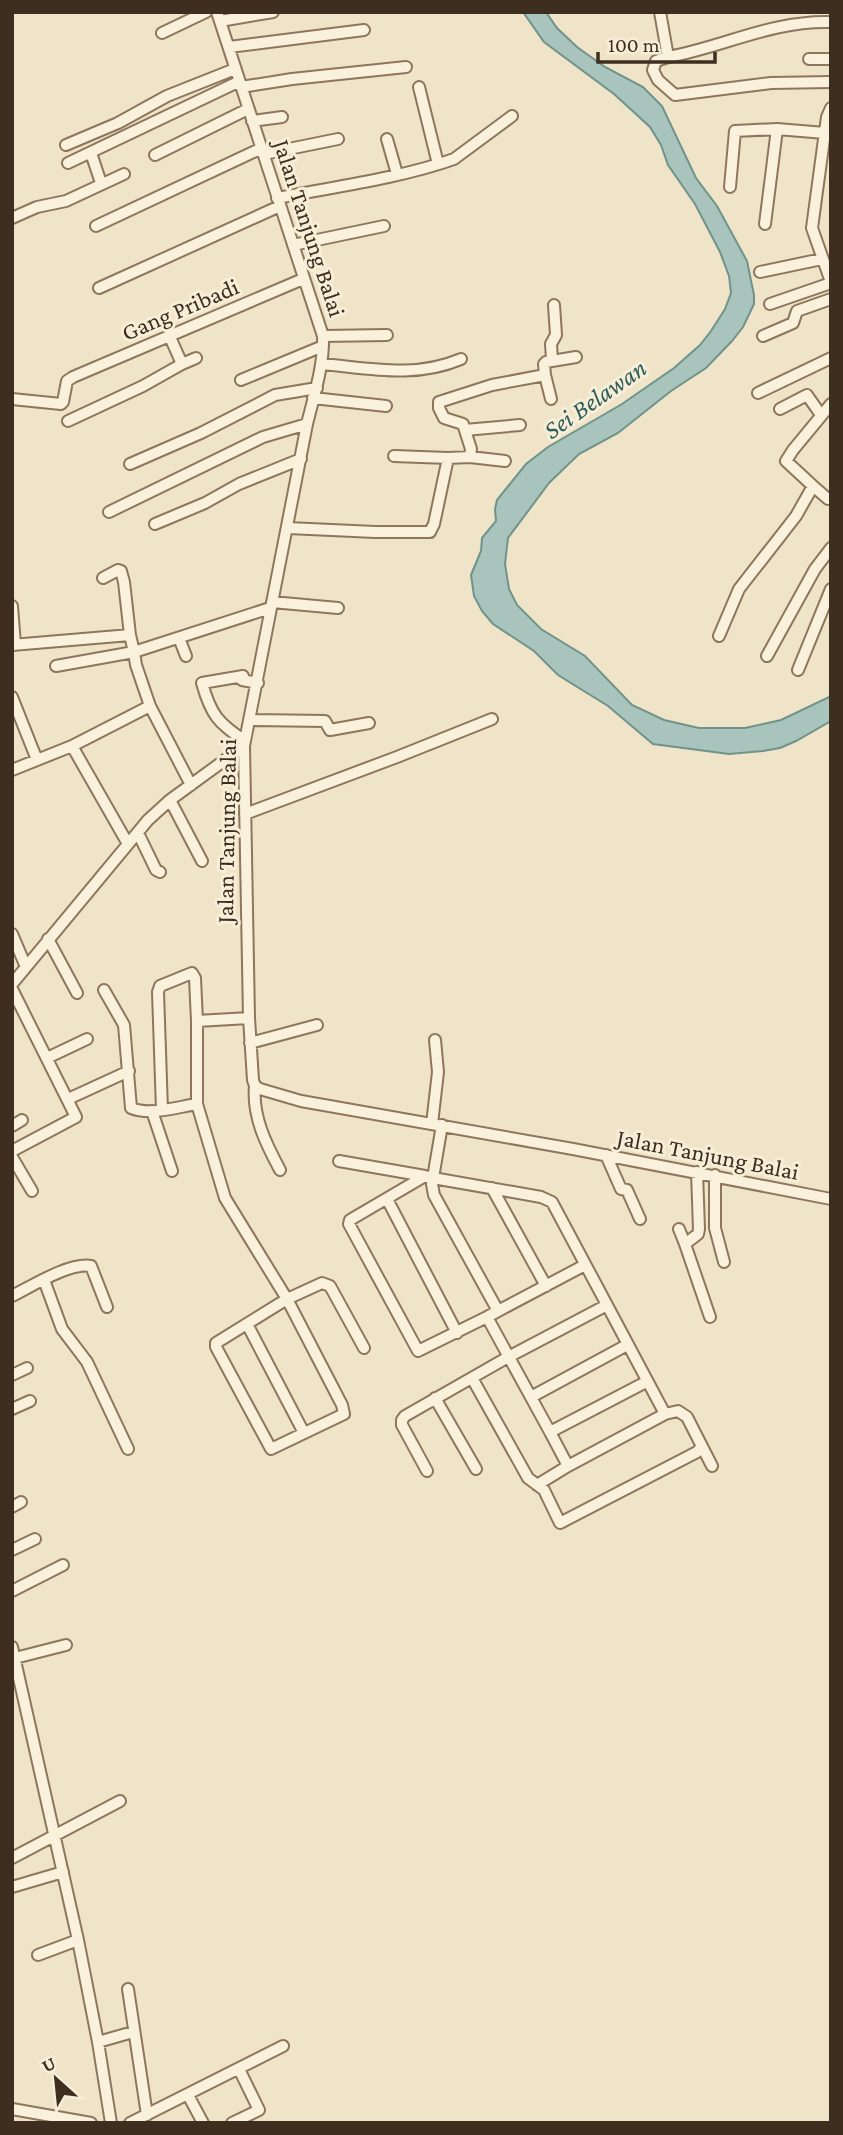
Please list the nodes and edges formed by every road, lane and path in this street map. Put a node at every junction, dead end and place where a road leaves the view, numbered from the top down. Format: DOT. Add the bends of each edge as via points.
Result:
graph roads {
  1 [pos="206,12"];
  2 [pos="273,12"];
  3 [pos="660,12"];
  4 [pos="219,17"];
  5 [pos="831,22"];
  6 [pos="363,30"];
  7 [pos="162,33"];
  8 [pos="229,47"];
  9 [pos="668,57"];
  10 [pos="809,59"];
  11 [pos="831,59"];
  12 [pos="406,67"];
  13 [pos="235,69"];
  14 [pos="831,82"];
  15 [pos="163,84"];
  16 [pos="239,85"];
  17 [pos="419,87"];
  18 [pos="167,96"];
  19 [pos="831,108"];
  20 [pos="248,109"];
  21 [pos="512,116"];
  22 [pos="282,117"];
  23 [pos="252,121"];
  24 [pos="777,129"];
  25 [pos="825,133"];
  26 [pos="338,139"];
  27 [pos="387,139"];
  28 [pos="66,145"];
  29 [pos="263,151"];
  30 [pos="91,153"];
  31 [pos="155,155"];
  32 [pos="68,163"];
  33 [pos="438,164"];
  34 [pos="124,174"];
  35 [pos="397,174"];
  36 [pos="101,183"];
  37 [pos="730,187"];
  38 [pos="278,202"];
  39 [pos="12,218"];
  40 [pos="765,224"];
  41 [pos="96,226"];
  42 [pos="384,226"];
  43 [pos="293,246"];
  44 [pos="822,259"];
  45 [pos="760,272"];
  46 [pos="303,279"];
  47 [pos="831,283"];
  48 [pos="99,288"];
  49 [pos="831,299"];
  50 [pos="771,304"];
  51 [pos="554,305"];
  52 [pos="387,335"];
  53 [pos="763,336"];
  54 [pos="170,337"];
  55 [pos="323,341"];
  56 [pos="576,357"];
  57 [pos="195,358"];
  58 [pos="831,358"];
  59 [pos="461,359"];
  60 [pos="552,360"];
  61 [pos="321,363"];
  62 [pos="182,364"];
  63 [pos="545,374"];
  64 [pos="241,380"];
  65 [pos="315,393"];
  66 [pos="758,393"];
  67 [pos="12,399"];
  68 [pos="551,399"];
  69 [pos="831,404"];
  70 [pos="386,406"];
  71 [pos="780,410"];
  72 [pos="821,415"];
  73 [pos="68,421"];
  74 [pos="307,424"];
  75 [pos="520,425"];
  76 [pos="465,430"];
  77 [pos="394,456"];
  78 [pos="470,457"];
  79 [pos="449,458"];
  80 [pos="301,459"];
  81 [pos="505,461"];
  82 [pos="130,464"];
  83 [pos="813,486"];
  84 [pos="828,499"];
  85 [pos="108,512"];
  86 [pos="155,524"];
  87 [pos="288,528"];
  88 [pos="831,548"];
  89 [pos="103,578"];
  90 [pos="831,589"];
  91 [pos="271,605"];
  92 [pos="12,606"];
  93 [pos="338,608"];
  94 [pos="130,635"];
  95 [pos="719,636"];
  96 [pos="179,639"];
  97 [pos="14,645"];
  98 [pos="134,652"];
  99 [pos="186,656"];
  100 [pos="767,656"];
  101 [pos="56,666"];
  102 [pos="797,670"];
  103 [pos="258,683"];
  104 [pos="12,697"];
  105 [pos="150,706"];
  106 [pos="492,719"];
  107 [pos="250,720"];
  108 [pos="369,723"];
  109 [pos="245,744"];
  110 [pos="72,746"];
  111 [pos="37,760"];
  112 [pos="12,770"];
  113 [pos="191,785"];
  114 [pos="170,800"];
  115 [pos="245,814"];
  116 [pos="138,833"];
  117 [pos="128,844"];
  118 [pos="202,861"];
  119 [pos="160,872"];
  120 [pos="12,934"];
  121 [pos="48,939"];
  122 [pos="26,967"];
  123 [pos="12,984"];
  124 [pos="12,989"];
  125 [pos="104,990"];
  126 [pos="77,993"];
  127 [pos="249,1018"];
  128 [pos="197,1021"];
  129 [pos="317,1025"];
  130 [pos="88,1039"];
  131 [pos="435,1040"];
  132 [pos="250,1043"];
  133 [pos="47,1058"];
  134 [pos="129,1071"];
  135 [pos="255,1086"];
  136 [pos="68,1099"];
  137 [pos="197,1104"];
  138 [pos="157,1110"];
  139 [pos="437,1125"];
  140 [pos="12,1151"];
  141 [pos="607,1155"];
  142 [pos="12,1157"];
  143 [pos="339,1161"];
  144 [pos="280,1170"];
  145 [pos="172,1171"];
  146 [pos="697,1172"];
  147 [pos="715,1175"];
  148 [pos="429,1177"];
  149 [pos="492,1188"];
  150 [pos="32,1191"];
  151 [pos="387,1199"];
  152 [pos="831,1199"];
  153 [pos="640,1219"];
  154 [pos="679,1229"];
  155 [pos="685,1244"];
  156 [pos="724,1262"];
  157 [pos="586,1265"];
  158 [pos="44,1280"];
  159 [pos="546,1286"];
  160 [pos="12,1296"];
  161 [pos="287,1299"];
  162 [pos="607,1305"];
  163 [pos="107,1307"];
  164 [pos="498,1311"];
  165 [pos="487,1317"];
  166 [pos="710,1317"];
  167 [pos="247,1324"];
  168 [pos="457,1333"];
  169 [pos="627,1345"];
  170 [pos="364,1348"];
  171 [pos="510,1356"];
  172 [pos="27,1367"];
  173 [pos="12,1375"];
  174 [pos="472,1378"];
  175 [pos="646,1382"];
  176 [pos="531,1397"];
  177 [pos="435,1398"];
  178 [pos="30,1401"];
  179 [pos="12,1409"];
  180 [pos="665,1414"];
  181 [pos="550,1432"];
  182 [pos="304,1433"];
  183 [pos="701,1447"];
  184 [pos="128,1449"];
  185 [pos="568,1466"];
  186 [pos="712,1466"];
  187 [pos="476,1469"];
  188 [pos="427,1471"];
  189 [pos="537,1485"];
  190 [pos="560,1523"];
  191 [pos="565,1534"];
  192 [pos="35,1539"];
  193 [pos="12,1550"];
  194 [pos="63,1565"];
  195 [pos="12,1591"];
  196 [pos="66,1645"];
  197 [pos="14,1652"];
  198 [pos="120,1801"];
  199 [pos="54,1837"];
  200 [pos="12,1858"];
  201 [pos="63,1872"];
  202 [pos="12,1887"];
  203 [pos="78,1940"];
  204 [pos="38,1955"];
  205 [pos="128,1989"];
  206 [pos="133,2032"];
  207 [pos="98,2042"];
  208 [pos="283,2046"];
  209 [pos="239,2069"];
  210 [pos="188,2095"];
  211 [pos="12,2109"];
  212 [pos="146,2115"];
  213 [pos="91,2123"];
  214 [pos="111,2123"];
  215 [pos="130,2123"];
  216 [pos="203,2123"];
  217 [pos="232,2123"];
  1 -- 7 [label="street"];
  2 -- 4 [label="street"];
  3 -- 9 [label="street"];
  4 -- 8 [label="street, Jalan Tanjung Balai"];
  5 -- 9 [label="street" via="783,26"];
  6 -- 8 [label="street"];
  8 -- 13 [label="street, Jalan Tanjung Balai"];
  9 -- 14 [label="street" via="656,61 653,70 675,95 771,83"];
  10 -- 11 [label="street"];
  12 -- 16 [label="street"];
  13 -- 16 [label="street, Jalan Tanjung Balai"];
  13 -- 18 [label="street"];
  15 -- 18 [label="street"];
  16 -- 20 [label="street, Jalan Tanjung Balai"];
  16 -- 30 [label="street"];
  17 -- 33 [label="street"];
  18 -- 28 [label="street"];
  19 -- 25 [label="street"];
  20 -- 23 [label="street, Jalan Tanjung Balai"];
  20 -- 31 [label="street"];
  21 -- 33 [label="street" via="454,159"];
  22 -- 23 [label="street"];
  23 -- 29 [label="street, Jalan Tanjung Balai"];
  24 -- 25 [label="street"];
  24 -- 37 [label="street" via="735,131"];
  24 -- 40 [label="street"];
  25 -- 44 [label="street" via="812,228"];
  26 -- 29 [label="street"];
  27 -- 35 [label="street"];
  29 -- 38 [label="street, Jalan Tanjung Balai"];
  29 -- 41 [label="street"];
  30 -- 32 [label="street"];
  30 -- 36 [label="street"];
  33 -- 35 [label="street"];
  34 -- 36 [label="street"];
  35 -- 38 [label="street"];
  36 -- 39 [label="street" via="84,194"];
  38 -- 43 [label="street, Jalan Tanjung Balai"];
  38 -- 48 [label="street"];
  42 -- 43 [label="street"];
  43 -- 46 [label="street, Jalan Tanjung Balai"];
  44 -- 45 [label="street"];
  44 -- 47 [label="street"];
  46 -- 54 [label="street, Gang Pribadi"];
  46 -- 55 [label="street, Jalan Tanjung Balai"];
  47 -- 50 [label="street"];
  49 -- 53 [label="street" via="797,311 793,323"];
  51 -- 60 [label="street"];
  52 -- 55 [label="street"];
  54 -- 62 [label="street"];
  54 -- 67 [label="street, Gang Pribadi" via="73,377 67,381 61,404"];
  55 -- 61 [label="street, Jalan Tanjung Balai"];
  55 -- 64 [label="street"];
  56 -- 60 [label="street"];
  57 -- 62 [label="street"];
  58 -- 66 [label="street"];
  59 -- 61 [label="street" via="406,372"];
  60 -- 63 [label="street" via="545,363"];
  61 -- 65 [label="street, Jalan Tanjung Balai"];
  62 -- 73 [label="street"];
  63 -- 68 [label="street"];
  63 -- 76 [label="street" via="439,402 444,418 461,422"];
  65 -- 70 [label="street"];
  65 -- 74 [label="street, Jalan Tanjung Balai"];
  65 -- 82 [label="street" via="275,395"];
  69 -- 72 [label="street"];
  71 -- 72 [label="street" via="807,395"];
  72 -- 83 [label="street" via="786,461"];
  74 -- 80 [label="street, Jalan Tanjung Balai"];
  74 -- 85 [label="street" via="263,437"];
  75 -- 76 [label="street"];
  76 -- 78 [label="street"];
  77 -- 79 [label="street"];
  78 -- 79 [label="street"];
  78 -- 81 [label="street"];
  79 -- 87 [label="street" via="430,532"];
  80 -- 86 [label="street"];
  80 -- 87 [label="street, Jalan Tanjung Balai"];
  83 -- 84 [label="street"];
  83 -- 95 [label="street" via="796,516 738,589"];
  87 -- 91 [label="street, Jalan Tanjung Balai"];
  88 -- 100 [label="street"];
  89 -- 94 [label="street" via="121,571"];
  90 -- 102 [label="street"];
  91 -- 93 [label="street"];
  91 -- 96 [label="street"];
  91 -- 103 [label="street, Jalan Tanjung Balai"];
  92 -- 97 [label="street"];
  94 -- 97 [label="street"];
  94 -- 98 [label="street"];
  96 -- 98 [label="street"];
  96 -- 99 [label="street"];
  98 -- 101 [label="street"];
  98 -- 105 [label="street"];
  103 -- 107 [label="street, Jalan Tanjung Balai"];
  103 -- 109 [label="street" via="242,680 243,676 202,683 218,720"];
  104 -- 111 [label="street"];
  105 -- 110 [label="street"];
  105 -- 113 [label="street"];
  106 -- 115 [label="street"];
  107 -- 108 [label="street" via="325,721 330,730"];
  107 -- 109 [label="street, Jalan Tanjung Balai"];
  109 -- 113 [label="street"];
  109 -- 115 [label="street, Jalan Tanjung Balai"];
  110 -- 111 [label="street"];
  110 -- 117 [label="street"];
  111 -- 112 [label="street"];
  113 -- 114 [label="street"];
  114 -- 116 [label="street"];
  114 -- 118 [label="street"];
  115 -- 127 [label="street, Jalan Tanjung Balai"];
  116 -- 117 [label="street"];
  116 -- 119 [label="street"];
  117 -- 121 [label="street"];
  120 -- 122 [label="street"];
  121 -- 122 [label="street"];
  121 -- 126 [label="street"];
  122 -- 123 [label="street"];
  124 -- 133 [label="street"];
  125 -- 134 [label="street" via="124,1025"];
  127 -- 128 [label="street"];
  127 -- 132 [label="street, Jalan Tanjung Balai"];
  128 -- 137 [label="street"];
  128 -- 138 [label="street" via="192,973 160,986"];
  129 -- 132 [label="street"];
  130 -- 133 [label="street"];
  131 -- 139 [label="street"];
  132 -- 135 [label="street, Jalan Tanjung Balai"];
  133 -- 136 [label="street"];
  134 -- 136 [label="street"];
  134 -- 138 [label="street" via="130,1107 134,1111"];
  135 -- 139 [label="street, Jalan Tanjung Balai" via="301,1101"];
  135 -- 144 [label="street" via="262,1132"];
  136 -- 140 [label="street" via="76,1117"];
  137 -- 138 [label="street"];
  137 -- 161 [label="street" via="225,1198"];
  138 -- 145 [label="street"];
  139 -- 141 [label="street, Jalan Tanjung Balai"];
  139 -- 148 [label="street"];
  141 -- 146 [label="street, Jalan Tanjung Balai"];
  141 -- 153 [label="street"];
  142 -- 150 [label="street"];
  143 -- 148 [label="street"];
  146 -- 147 [label="street, Jalan Tanjung Balai"];
  146 -- 155 [label="street" via="699,1229"];
  147 -- 152 [label="street, Jalan Tanjung Balai"];
  147 -- 156 [label="street" via="715,1228"];
  148 -- 149 [label="street"];
  148 -- 151 [label="street"];
  148 -- 164 [label="street" via="434,1195"];
  149 -- 157 [label="street" via="552,1202"];
  149 -- 159 [label="street"];
  151 -- 168 [label="street"];
  151 -- 168 [label="street" via="350,1220 350,1225 418,1351"];
  154 -- 155 [label="street"];
  155 -- 166 [label="street"];
  157 -- 159 [label="street"];
  157 -- 162 [label="street"];
  158 -- 160 [label="street"];
  158 -- 163 [label="street" via="71,1268 91,1266"];
  158 -- 184 [label="street" via="62,1329 87,1362"];
  159 -- 164 [label="street"];
  161 -- 167 [label="street"];
  161 -- 170 [label="street" via="326,1283"];
  161 -- 182 [label="street" via="344,1411"];
  162 -- 169 [label="street"];
  162 -- 171 [label="street"];
  164 -- 165 [label="street"];
  165 -- 168 [label="street"];
  165 -- 171 [label="street"];
  167 -- 182 [label="street"];
  167 -- 182 [label="street" via="216,1343 216,1349 270,1449"];
  169 -- 175 [label="street"];
  169 -- 176 [label="street"];
  171 -- 174 [label="street"];
  171 -- 176 [label="street"];
  172 -- 173 [label="street"];
  174 -- 177 [label="street"];
  174 -- 189 [label="street" via="528,1478"];
  175 -- 180 [label="street"];
  175 -- 181 [label="street"];
  176 -- 181 [label="street"];
  177 -- 187 [label="street"];
  177 -- 188 [label="street" via="402,1420"];
  178 -- 179 [label="street"];
  180 -- 183 [label="street" via="683,1412"];
  180 -- 185 [label="street"];
  181 -- 185 [label="street"];
  183 -- 186 [label="street"];
  183 -- 190 [label="street"];
  185 -- 189 [label="street"];
  189 -- 190 [label="street"];
  190 -- 191 [label="street"];
  192 -- 193 [label="street"];
  194 -- 195 [label="street"];
  196 -- 197 [label="street"];
  197 -- 199 [label="street"];
  198 -- 199 [label="street"];
  199 -- 200 [label="street"];
  199 -- 201 [label="street"];
  201 -- 202 [label="street"];
  201 -- 203 [label="street"];
  203 -- 204 [label="street"];
  203 -- 207 [label="street"];
  205 -- 206 [label="street"];
  206 -- 207 [label="street"];
  206 -- 212 [label="street"];
  207 -- 214 [label="street"];
  208 -- 209 [label="street"];
  209 -- 210 [label="street"];
  209 -- 217 [label="street" via="259,2110"];
  210 -- 212 [label="street"];
  210 -- 216 [label="street"];
  211 -- 213 [label="street"];
  212 -- 215 [label="street"];
}
